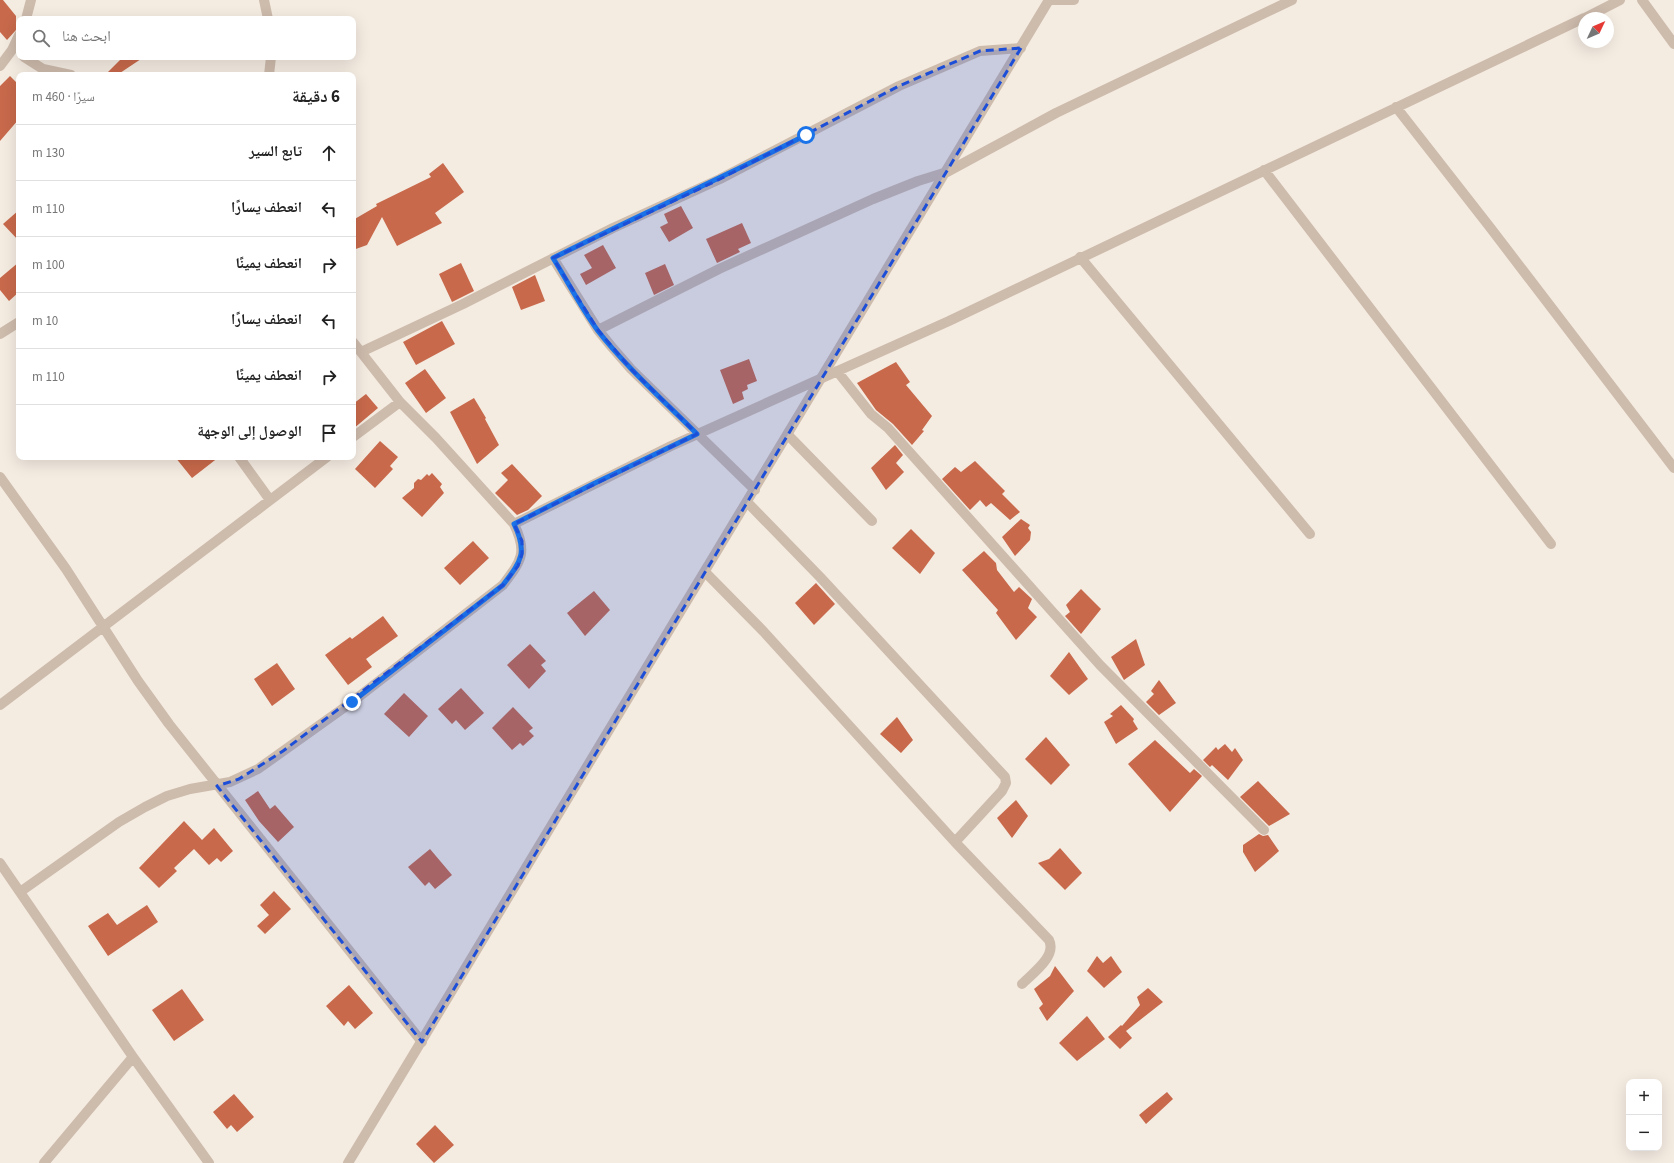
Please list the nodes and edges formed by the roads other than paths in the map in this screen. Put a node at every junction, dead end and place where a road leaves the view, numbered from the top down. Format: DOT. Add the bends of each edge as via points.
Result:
graph roads {
  1 [pos="31,0"];
  2 [pos="264,0"];
  3 [pos="1049,0"];
  4 [pos="1074,0"];
  5 [pos="1292,0"];
  6 [pos="1620,0"];
  7 [pos="1642,0"];
  8 [pos="1596,12"];
  9 [pos="27,16"];
  10 [pos="267,16"];
  11 [pos="1578,21"];
  12 [pos="1674,44"];
  13 [pos="1021,48"];
  14 [pos="16,52"];
  15 [pos="29,60"];
  16 [pos="270,60"];
  17 [pos="0,66"];
  18 [pos="57,72"];
  19 [pos="268,72"];
  20 [pos="1396,107"];
  21 [pos="1264,170"];
  22 [pos="947,172"];
  23 [pos="1080,257"];
  24 [pos="553,258"];
  25 [pos="16,324"];
  26 [pos="598,330"];
  27 [pos="0,334"];
  28 [pos="356,346"];
  29 [pos="361,352"];
  30 [pos="837,371"];
  31 [pos="822,378"];
  32 [pos="400,402"];
  33 [pos="697,434"];
  34 [pos="356,435"];
  35 [pos="788,435"];
  36 [pos="241,460"];
  37 [pos="323,460"];
  38 [pos="1674,468"];
  39 [pos="0,478"];
  40 [pos="754,490"];
  41 [pos="270,500"];
  42 [pos="747,502"];
  43 [pos="872,521"];
  44 [pos="514,524"];
  45 [pos="1310,534"];
  46 [pos="1552,544"];
  47 [pos="705,572"];
  48 [pos="103,626"];
  49 [pos="0,705"];
  50 [pos="218,786"];
  51 [pos="1264,830"];
  52 [pos="956,842"];
  53 [pos="0,864"];
  54 [pos="20,892"];
  55 [pos="1022,984"];
  56 [pos="422,1042"];
  57 [pos="133,1057"];
  58 [pos="44,1163"];
  59 [pos="209,1163"];
  60 [pos="348,1163"];
  1 -- 9 [label="street"];
  2 -- 10 [label="street"];
  3 -- 4 [label="street"];
  3 -- 13 [label="street"];
  5 -- 22 [label="street" via="1056,113"];
  6 -- 8 [label="street"];
  7 -- 12 [label="street"];
  11 -- 20 [label="street"];
  13 -- 22 [label="street"];
  13 -- 24 [label="street" via="980,51 899,86 720,179"];
  14 -- 17 [label="street"];
  15 -- 18 [label="street" via="43,69"];
  16 -- 19 [label="street"];
  20 -- 21 [label="street"];
  20 -- 38 [label="street"];
  21 -- 23 [label="street"];
  21 -- 46 [label="street"];
  22 -- 26 [label="street" via="918,180 873,199 719,269"];
  22 -- 31 [label="street"];
  23 -- 30 [label="street"];
  23 -- 45 [label="street"];
  24 -- 26 [label="street"];
  24 -- 29 [label="street"];
  25 -- 27 [label="street"];
  26 -- 33 [label="street" via="631,369"];
  28 -- 29 [label="street"];
  29 -- 32 [label="street"];
  30 -- 31 [label="street"];
  30 -- 51 [label="street" via="871,414 888,428 1100,666"];
  31 -- 33 [label="street"];
  31 -- 35 [label="street"];
  32 -- 34 [label="street"];
  32 -- 44 [label="street"];
  33 -- 40 [label="street"];
  33 -- 44 [label="street"];
  35 -- 40 [label="street"];
  35 -- 43 [label="street"];
  36 -- 41 [label="street"];
  37 -- 41 [label="street"];
  39 -- 48 [label="street" via="66,569"];
  40 -- 42 [label="street"];
  41 -- 48 [label="street"];
  42 -- 47 [label="street"];
  42 -- 52 [label="street" via="826,583 1005,777 1006,784 1002,791"];
  44 -- 50 [label="street" via="522,541 522,554 518,566 503,585 352,702 258,769 240,779"];
  47 -- 52 [label="street" via="764,632"];
  47 -- 56 [label="street"];
  48 -- 49 [label="street"];
  48 -- 50 [label="street" via="169,724"];
  50 -- 54 [label="street" via="190,789 145,806"];
  50 -- 56 [label="street"];
  52 -- 55 [label="street" via="1052,946 1049,955"];
  53 -- 54 [label="street"];
  54 -- 57 [label="street"];
  56 -- 60 [label="street"];
  57 -- 58 [label="street"];
  57 -- 59 [label="street"];
}
